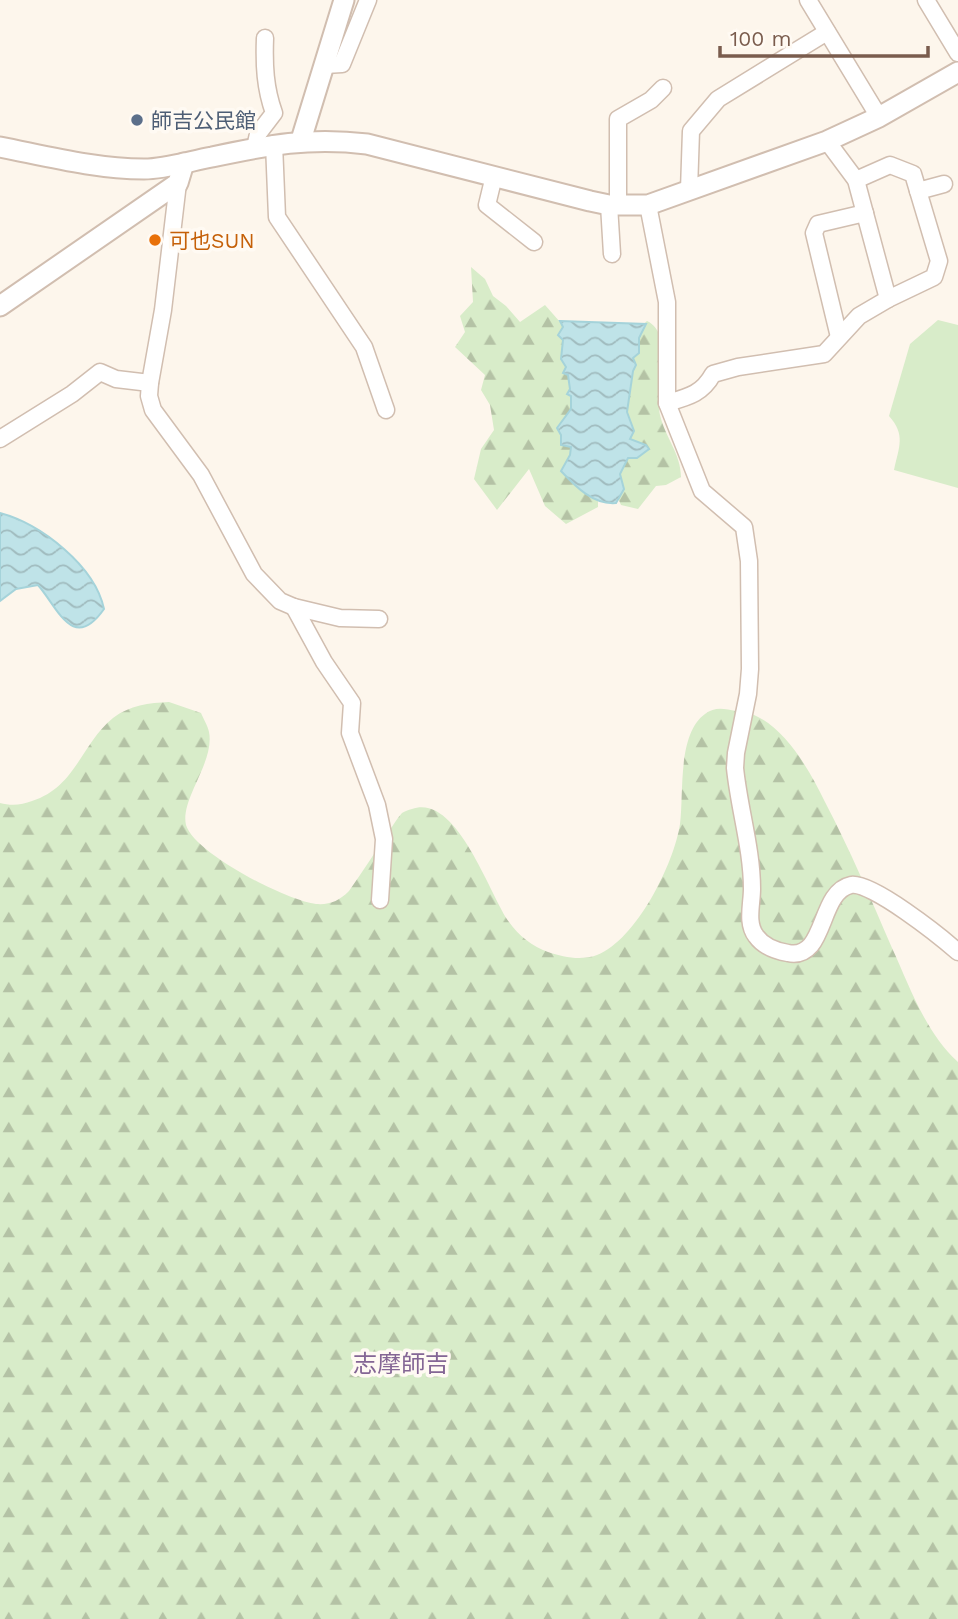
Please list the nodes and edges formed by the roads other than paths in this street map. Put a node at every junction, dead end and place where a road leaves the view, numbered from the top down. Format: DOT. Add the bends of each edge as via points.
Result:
graph roads {
  1 [pos="344,0"];
  2 [pos="368,0"];
  3 [pos="808,0"];
  4 [pos="926,0"];
  5 [pos="827,32"];
  6 [pos="265,38"];
  7 [pos="958,52"];
  8 [pos="324,65"];
  9 [pos="958,72"];
  10 [pos="663,88"];
  11 [pos="879,117"];
  12 [pos="301,140"];
  13 [pos="827,141"];
  14 [pos="264,146"];
  15 [pos="0,147"];
  16 [pos="184,163"];
  17 [pos="494,176"];
  18 [pos="856,180"];
  19 [pos="178,183"];
  20 [pos="944,184"];
  21 [pos="689,190"];
  22 [pos="918,191"];
  23 [pos="614,205"];
  24 [pos="648,205"];
  25 [pos="865,214"];
  26 [pos="534,242"];
  27 [pos="612,254"];
  28 [pos="888,299"];
  29 [pos="0,306"];
  30 [pos="839,337"];
  31 [pos="150,383"];
  32 [pos="667,403"];
  33 [pos="386,411"];
  34 [pos="0,439"];
  35 [pos="294,607"];
  36 [pos="379,618"];
  37 [pos="380,900"];
  38 [pos="958,951"];
  1 -- 8 [label="street"];
  2 -- 8 [label="street" via="342,64"];
  3 -- 5 [label="street"];
  4 -- 7 [label="street"];
  5 -- 11 [label="street"];
  5 -- 21 [label="street" via="718,99 691,131"];
  6 -- 14 [label="street" via="263,69 274,113 258,134"];
  8 -- 12 [label="street"];
  9 -- 11 [label="street"];
  10 -- 23 [label="street" via="618,119"];
  11 -- 13 [label="street"];
  12 -- 14 [label="street"];
  12 -- 17 [label="street" via="367,144"];
  13 -- 18 [label="street"];
  13 -- 21 [label="street"];
  14 -- 16 [label="street"];
  14 -- 33 [label="street" via="277,217 364,347"];
  15 -- 16 [label="street" via="110,166 145,169"];
  16 -- 19 [label="street"];
  17 -- 23 [label="street"];
  17 -- 26 [label="street" via="487,205"];
  18 -- 22 [label="street" via="890,165 913,174"];
  18 -- 25 [label="street"];
  19 -- 29 [label="street"];
  19 -- 31 [label="street"];
  20 -- 22 [label="street"];
  21 -- 24 [label="street"];
  22 -- 28 [label="street" via="939,261 934,277"];
  23 -- 24 [label="street"];
  23 -- 27 [label="street"];
  24 -- 32 [label="street" via="667,302"];
  25 -- 28 [label="street"];
  25 -- 30 [label="street" via="818,224 814,233"];
  28 -- 30 [label="street" via="859,316"];
  30 -- 32 [label="street" via="824,354 713,374 695,395"];
  31 -- 34 [label="street" via="100,372"];
  31 -- 35 [label="street" via="153,410 201,474 254,574 281,601"];
  32 -- 38 [label="street" via="702,491 744,527 749,561 750,669 735,768 755,935 770,948 803,952 812,944 839,891 863,885"];
  35 -- 36 [label="street" via="340,618"];
  35 -- 37 [label="street" via="352,703 350,733 377,805 384,839"];
}
